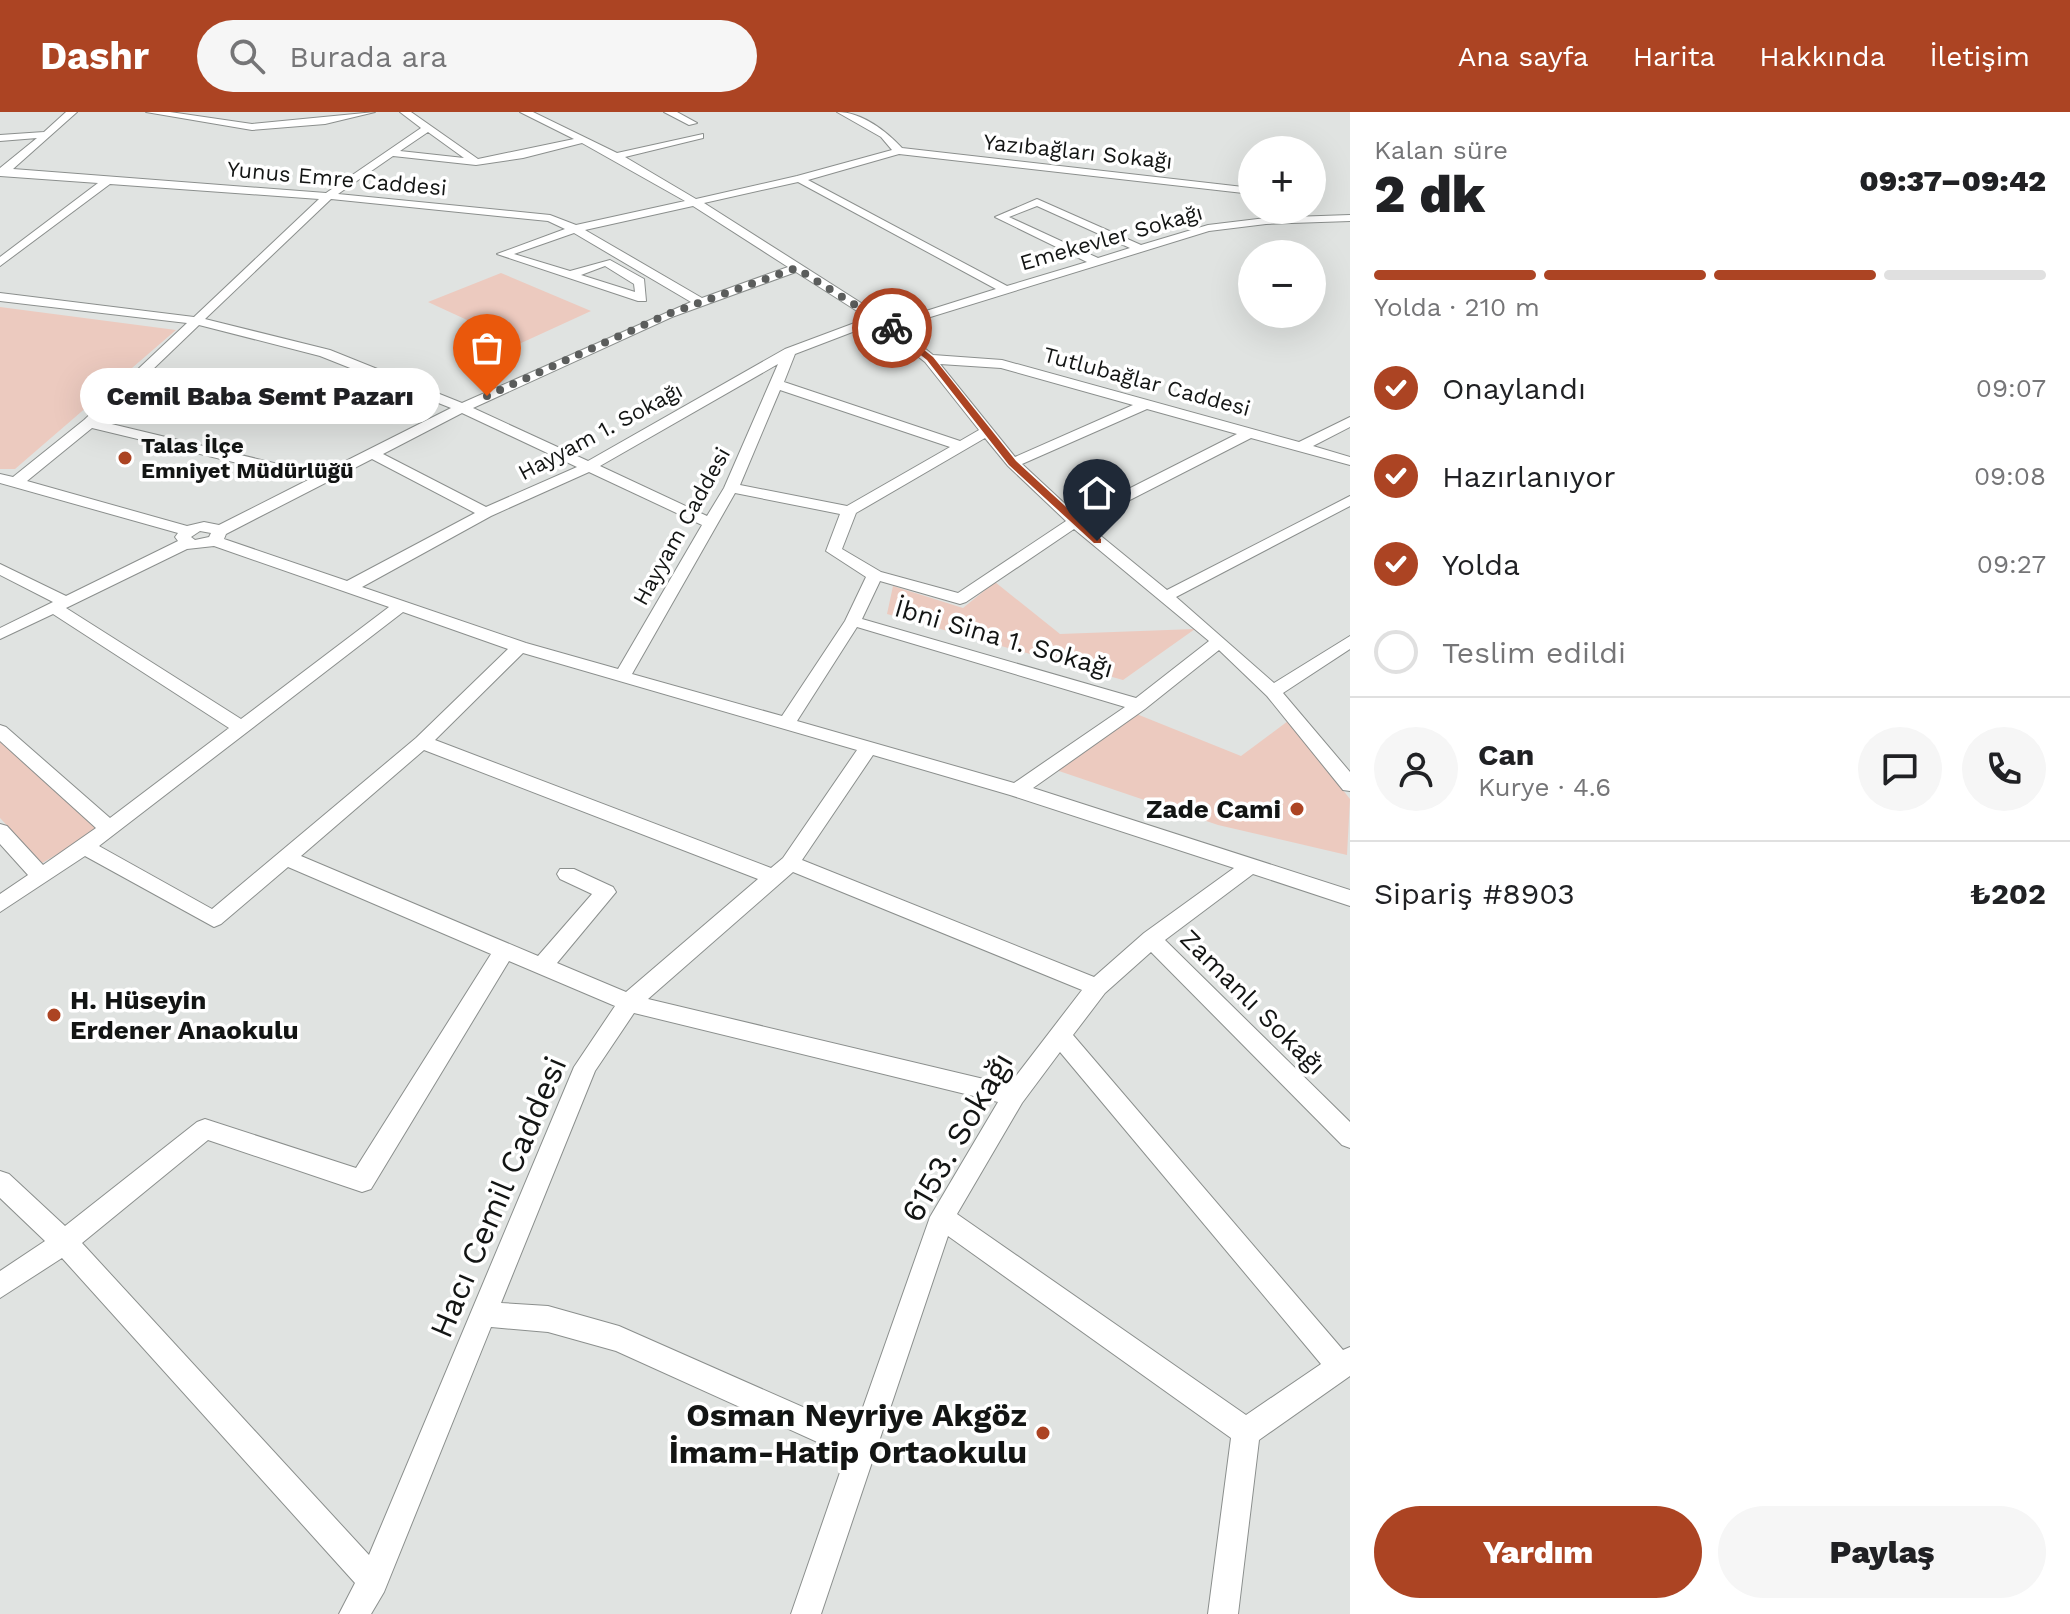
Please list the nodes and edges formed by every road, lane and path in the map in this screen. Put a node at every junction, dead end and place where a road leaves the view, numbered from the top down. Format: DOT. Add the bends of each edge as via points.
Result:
graph roads {
  1 [pos="72,112"];
  2 [pos="151,112"];
  3 [pos="370,112"];
  4 [pos="405,112"];
  5 [pos="669,112"];
  6 [pos="842,112"];
  7 [pos="529,113"];
  8 [pos="692,123"];
  9 [pos="429,127"];
  10 [pos="44,135"];
  11 [pos="700,136"];
  12 [pos="0,138"];
  13 [pos="579,141"];
  14 [pos="899,151"];
  15 [pos="389,153"];
  16 [pos="616,156"];
  17 [pos="476,162"];
  18 [pos="2,172"];
  19 [pos="799,179"];
  20 [pos="108,181"];
  21 [pos="1238,189"];
  22 [pos="328,196"];
  23 [pos="694,202"];
  24 [pos="1350,218"];
  25 [pos="1326,219"];
  26 [pos="1244,224"];
  27 [pos="575,229"];
  28 [pos="1139,248"];
  29 [pos="1097,262"];
  30 [pos="0,263"];
  31 [pos="796,268"];
  32 [pos="570,275"];
  33 [pos="1004,289"];
  34 [pos="0,297"];
  35 [pos="642,298"];
  36 [pos="700,302"];
  37 [pos="668,314"];
  38 [pos="197,321"];
  39 [pos="882,322"];
  40 [pos="790,352"];
  41 [pos="930,359"];
  42 [pos="776,384"];
  43 [pos="1149,403"];
  44 [pos="462,408"];
  45 [pos="1350,421"];
  46 [pos="89,423"];
  47 [pos="987,431"];
  48 [pos="1252,432"];
  49 [pos="961,446"];
  50 [pos="1301,447"];
  51 [pos="371,453"];
  52 [pos="1350,461"];
  53 [pos="1013,463"];
  54 [pos="588,467"];
  55 [pos="321,479"];
  56 [pos="8,480"];
  57 [pos="731,488"];
  58 [pos="1350,500"];
  59 [pos="849,511"];
  60 [pos="486,513"];
  61 [pos="709,522"];
  62 [pos="1075,522"];
  63 [pos="217,536"];
  64 [pos="187,537"];
  65 [pos="0,569"];
  66 [pos="875,575"];
  67 [pos="347,588"];
  68 [pos="1165,597"];
  69 [pos="61,605"];
  70 [pos="401,606"];
  71 [pos="853,621"];
  72 [pos="0,634"];
  73 [pos="1219,641"];
  74 [pos="1350,641"];
  75 [pos="520,647"];
  76 [pos="623,675"];
  77 [pos="1273,692"];
  78 [pos="1139,705"];
  79 [pos="787,723"];
  80 [pos="241,727"];
  81 [pos="0,731"];
  82 [pos="422,742"];
  83 [pos="869,746"];
  84 [pos="1350,785"];
  85 [pos="1017,790"];
  86 [pos="109,828"];
  87 [pos="0,831"];
  88 [pos="84,847"];
  89 [pos="286,858"];
  90 [pos="1253,864"];
  91 [pos="782,870"];
  92 [pos="567,874"];
  93 [pos="41,876"];
  94 [pos="1350,898"];
  95 [pos="0,904"];
  96 [pos="1151,939"];
  97 [pos="505,949"];
  98 [pos="543,965"];
  99 [pos="1097,987"];
  100 [pos="629,1003"];
  101 [pos="1060,1036"];
  102 [pos="1014,1096"];
  103 [pos="1350,1138"];
  104 [pos="0,1182"];
  105 [pos="942,1217"];
  106 [pos="64,1242"];
  107 [pos="0,1286"];
  108 [pos="483,1314"];
  109 [pos="1345,1362"];
  110 [pos="1246,1432"];
  111 [pos="863,1448"];
  112 [pos="373,1581"];
  113 [pos="354,1614"];
  114 [pos="806,1614"];
  115 [pos="1223,1614"];
  1 -- 10 [label="street"];
  2 -- 3 [label="street" via="252,127"];
  4 -- 9 [label="street"];
  5 -- 8 [label="street"];
  6 -- 14 [label="street" via="884,135"];
  7 -- 13 [label="street"];
  9 -- 15 [label="street"];
  9 -- 17 [label="street"];
  10 -- 12 [label="street"];
  10 -- 18 [label="street"];
  11 -- 16 [label="street"];
  13 -- 16 [label="street"];
  13 -- 17 [label="street"];
  14 -- 19 [label="street"];
  14 -- 21 [label="street, Yazıbağları Sokağı"];
  15 -- 17 [label="street"];
  15 -- 22 [label="street"];
  16 -- 23 [label="street"];
  18 -- 20 [label="street, Yunus Emre Caddesi"];
  19 -- 23 [label="street"];
  19 -- 33 [label="street"];
  20 -- 22 [label="street, Yunus Emre Caddesi"];
  20 -- 30 [label="street"];
  22 -- 27 [label="street, Yunus Emre Caddesi" via="550,218"];
  22 -- 38 [label="street"];
  23 -- 27 [label="street"];
  23 -- 31 [label="street"];
  24 -- 25 [label="street, Emekevler Sokağı"];
  26 -- 28 [label="street, Emekevler Sokağı"];
  27 -- 32 [label="street" via="503,254"];
  27 -- 36 [label="street, Yunus Emre Caddesi"];
  28 -- 29 [label="street, Emekevler Sokağı"];
  28 -- 29 [label="street" via="1037,202 1000,217"];
  29 -- 33 [label="street, Emekevler Sokağı"];
  31 -- 36 [label="street"];
  31 -- 39 [label="street"];
  32 -- 35 [label="street"];
  32 -- 35 [label="street" via="606,262 640,282"];
  33 -- 39 [label="street, Emekevler Sokağı"];
  34 -- 38 [label="street"];
  35 -- 37 [label="street"];
  36 -- 37 [label="street"];
  37 -- 44 [label="street"];
  38 -- 44 [label="street" via="325,353"];
  38 -- 46 [label="street"];
  39 -- 40 [label="street, Hayyam 1. Sokağı"];
  39 -- 41 [label="street"];
  40 -- 42 [label="street, Hayyam Caddesi"];
  40 -- 54 [label="street, Hayyam 1. Sokağı"];
  41 -- 43 [label="street, Tutlubağlar Caddesi" via="1002,364"];
  41 -- 47 [label="street"];
  42 -- 49 [label="street"];
  42 -- 57 [label="street, Hayyam Caddesi"];
  43 -- 48 [label="street, Tutlubağlar Caddesi"];
  43 -- 53 [label="street"];
  44 -- 51 [label="street"];
  44 -- 54 [label="street"];
  45 -- 50 [label="street"];
  46 -- 55 [label="street"];
  46 -- 56 [label="street"];
  47 -- 49 [label="street"];
  47 -- 53 [label="street"];
  48 -- 50 [label="street, Tutlubağlar Caddesi"];
  48 -- 62 [label="street"];
  49 -- 59 [label="street"];
  50 -- 52 [label="street, Tutlubağlar Caddesi"];
  51 -- 55 [label="street"];
  51 -- 60 [label="street"];
  53 -- 62 [label="street"];
  54 -- 60 [label="street, Hayyam 1. Sokağı"];
  54 -- 61 [label="street"];
  55 -- 63 [label="street"];
  56 -- 64 [label="street"];
  57 -- 59 [label="street"];
  57 -- 61 [label="street, Hayyam Caddesi"];
  58 -- 68 [label="street"];
  59 -- 66 [label="street" via="834,551"];
  60 -- 67 [label="street, Hayyam 1. Sokağı"];
  61 -- 76 [label="street, Hayyam Caddesi"];
  62 -- 66 [label="street" via="960,599"];
  62 -- 68 [label="street"];
  63 -- 64 [label="street" via="197,546"];
  63 -- 67 [label="street"];
  64 -- 69 [label="street"];
  65 -- 69 [label="street"];
  66 -- 71 [label="street"];
  67 -- 70 [label="street"];
  68 -- 73 [label="street"];
  69 -- 72 [label="street"];
  69 -- 80 [label="street"];
  70 -- 75 [label="street"];
  70 -- 80 [label="street"];
  71 -- 78 [label="street, İbni Sina 1. Sokağı"];
  71 -- 79 [label="street"];
  73 -- 77 [label="street"];
  73 -- 78 [label="street"];
  74 -- 77 [label="street"];
  75 -- 76 [label="street"];
  75 -- 82 [label="street"];
  76 -- 79 [label="street"];
  77 -- 84 [label="street"];
  78 -- 85 [label="street"];
  79 -- 83 [label="street"];
  80 -- 86 [label="street"];
  81 -- 86 [label="street"];
  82 -- 89 [label="street"];
  82 -- 91 [label="street"];
  83 -- 85 [label="street"];
  83 -- 91 [label="street, Hacı Cemil Caddesi"];
  85 -- 90 [label="street"];
  86 -- 88 [label="street"];
  87 -- 93 [label="street"];
  88 -- 89 [label="street" via="214,919"];
  88 -- 93 [label="street"];
  89 -- 97 [label="street"];
  90 -- 94 [label="street"];
  90 -- 96 [label="street, 6153. Sokağı"];
  91 -- 99 [label="street"];
  91 -- 100 [label="street, Hacı Cemil Caddesi"];
  92 -- 98 [label="street" via="606,892"];
  93 -- 95 [label="street"];
  96 -- 99 [label="street, 6153. Sokağı"];
  96 -- 103 [label="street, Zamanlı Sokağı"];
  97 -- 98 [label="street"];
  97 -- 106 [label="street" via="362,1181 205,1129"];
  98 -- 100 [label="street"];
  99 -- 101 [label="street, 6153. Sokağı"];
  100 -- 102 [label="street"];
  100 -- 108 [label="street, Hacı Cemil Caddesi" via="585,1067"];
  101 -- 102 [label="street, 6153. Sokağı"];
  101 -- 109 [label="street"];
  102 -- 105 [label="street, 6153. Sokağı"];
  104 -- 106 [label="street"];
  105 -- 110 [label="street"];
  105 -- 111 [label="street, 6153. Sokağı"];
  106 -- 107 [label="street"];
  106 -- 112 [label="street"];
  108 -- 111 [label="street" via="548,1319 619,1339"];
  108 -- 112 [label="street, Hacı Cemil Caddesi"];
  109 -- 110 [label="street"];
  110 -- 115 [label="street"];
  111 -- 114 [label="street, 6153. Sokağı"];
  112 -- 113 [label="street, Hacı Cemil Caddesi"];
}
